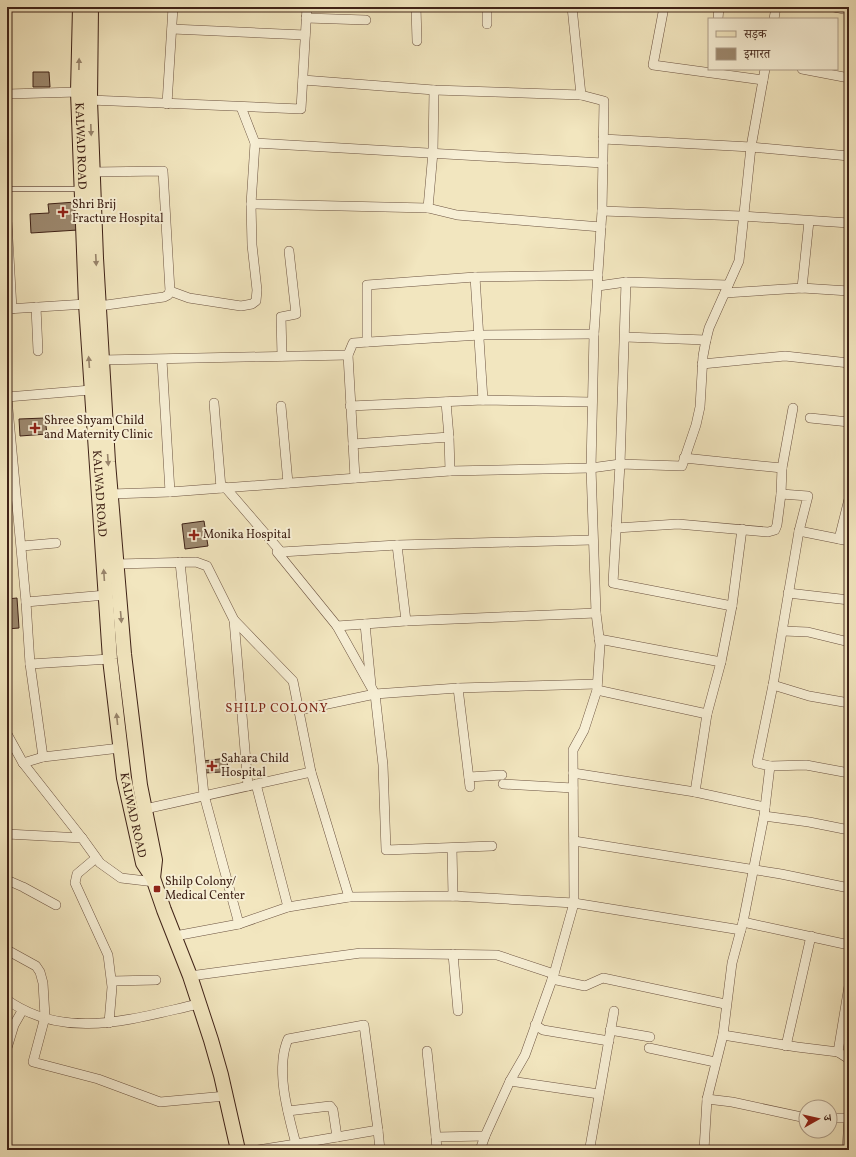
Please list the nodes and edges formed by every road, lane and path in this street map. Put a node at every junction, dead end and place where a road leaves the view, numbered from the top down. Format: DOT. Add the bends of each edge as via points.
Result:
graph roads {
  1 [pos="80,7"];
  2 [pos="91,7"];
  3 [pos="173,7"];
  4 [pos="307,7"];
  5 [pos="416,7"];
  6 [pos="487,7"];
  7 [pos="572,7"];
  8 [pos="664,7"];
  9 [pos="719,7"];
  10 [pos="776,7"];
  11 [pos="834,7"];
  12 [pos="849,10"];
  13 [pos="306,18"];
  14 [pos="718,18"];
  15 [pos="774,18"];
  16 [pos="366,20"];
  17 [pos="488,24"];
  18 [pos="172,30"];
  19 [pos="305,36"];
  20 [pos="418,41"];
  21 [pos="765,70"];
  22 [pos="807,70"];
  23 [pos="712,71"];
  24 [pos="849,78"];
  25 [pos="304,80"];
  26 [pos="763,80"];
  27 [pos="434,90"];
  28 [pos="78,92"];
  29 [pos="7,94"];
  30 [pos="581,95"];
  31 [pos="90,100"];
  32 [pos="167,104"];
  33 [pos="241,107"];
  34 [pos="603,139"];
  35 [pos="255,143"];
  36 [pos="751,147"];
  37 [pos="433,152"];
  38 [pos="849,156"];
  39 [pos="603,163"];
  40 [pos="93,172"];
  41 [pos="7,189"];
  42 [pos="81,189"];
  43 [pos="251,204"];
  44 [pos="428,208"];
  45 [pos="602,211"];
  46 [pos="742,216"];
  47 [pos="809,221"];
  48 [pos="7,222"];
  49 [pos="849,223"];
  50 [pos="601,227"];
  51 [pos="289,251"];
  52 [pos="598,275"];
  53 [pos="475,277"];
  54 [pos="626,282"];
  55 [pos="598,286"];
  56 [pos="802,288"];
  57 [pos="726,289"];
  58 [pos="170,291"];
  59 [pos="849,291"];
  60 [pos="92,305"];
  61 [pos="36,307"];
  62 [pos="9,309"];
  63 [pos="480,334"];
  64 [pos="594,334"];
  65 [pos="624,337"];
  66 [pos="706,340"];
  67 [pos="367,342"];
  68 [pos="38,351"];
  69 [pos="348,354"];
  70 [pos="282,356"];
  71 [pos="102,360"];
  72 [pos="162,360"];
  73 [pos="849,363"];
  74 [pos="702,364"];
  75 [pos="91,390"];
  76 [pos="7,397"];
  77 [pos="483,400"];
  78 [pos="446,402"];
  79 [pos="592,402"];
  80 [pos="214,403"];
  81 [pos="282,406"];
  82 [pos="350,406"];
  83 [pos="793,408"];
  84 [pos="810,418"];
  85 [pos="849,422"];
  86 [pos="449,437"];
  87 [pos="353,444"];
  88 [pos="684,458"];
  89 [pos="620,464"];
  90 [pos="591,468"];
  91 [pos="782,468"];
  92 [pos="450,471"];
  93 [pos="355,478"];
  94 [pos="288,483"];
  95 [pos="223,488"];
  96 [pos="11,491"];
  97 [pos="170,492"];
  98 [pos="111,494"];
  99 [pos="781,494"];
  100 [pos="849,499"];
  101 [pos="616,528"];
  102 [pos="742,530"];
  103 [pos="799,532"];
  104 [pos="839,539"];
  105 [pos="592,540"];
  106 [pos="849,541"];
  107 [pos="56,544"];
  108 [pos="397,545"];
  109 [pos="22,546"];
  110 [pos="281,552"];
  111 [pos="180,562"];
  112 [pos="117,564"];
  113 [pos="788,593"];
  114 [pos="106,595"];
  115 [pos="849,600"];
  116 [pos="26,602"];
  117 [pos="732,606"];
  118 [pos="596,614"];
  119 [pos="234,620"];
  120 [pos="406,621"];
  121 [pos="365,624"];
  122 [pos="337,626"];
  123 [pos="783,630"];
  124 [pos="600,639"];
  125 [pos="849,642"];
  126 [pos="110,659"];
  127 [pos="721,662"];
  128 [pos="30,664"];
  129 [pos="773,685"];
  130 [pos="597,687"];
  131 [pos="458,688"];
  132 [pos="373,692"];
  133 [pos="849,703"];
  134 [pos="299,710"];
  135 [pos="707,714"];
  136 [pos="7,734"];
  137 [pos="120,748"];
  138 [pos="43,757"];
  139 [pos="23,763"];
  140 [pos="770,766"];
  141 [pos="311,772"];
  142 [pos="573,773"];
  143 [pos="849,773"];
  144 [pos="469,777"];
  145 [pos="252,785"];
  146 [pos="470,787"];
  147 [pos="573,788"];
  148 [pos="695,792"];
  149 [pos="204,795"];
  150 [pos="145,809"];
  151 [pos="764,812"];
  152 [pos="849,830"];
  153 [pos="7,834"];
  154 [pos="82,838"];
  155 [pos="574,841"];
  156 [pos="492,846"];
  157 [pos="452,848"];
  158 [pos="96,858"];
  159 [pos="754,871"];
  160 [pos="7,880"];
  161 [pos="154,880"];
  162 [pos="849,888"];
  163 [pos="453,896"];
  164 [pos="349,897"];
  165 [pos="574,903"];
  166 [pos="56,905"];
  167 [pos="288,907"];
  168 [pos="239,924"];
  169 [pos="742,926"];
  170 [pos="175,936"];
  171 [pos="810,936"];
  172 [pos="849,945"];
  173 [pos="7,950"];
  174 [pos="453,954"];
  175 [pos="190,976"];
  176 [pos="553,976"];
  177 [pos="156,980"];
  178 [pos="112,981"];
  179 [pos="849,986"];
  180 [pos="7,1000"];
  181 [pos="199,1004"];
  182 [pos="725,1004"];
  183 [pos="22,1011"];
  184 [pos="458,1011"];
  185 [pos="614,1011"];
  186 [pos="45,1017"];
  187 [pos="109,1023"];
  188 [pos="535,1026"];
  189 [pos="610,1030"];
  190 [pos="722,1035"];
  191 [pos="650,1037"];
  192 [pos="609,1041"];
  193 [pos="786,1046"];
  194 [pos="7,1048"];
  195 [pos="649,1048"];
  196 [pos="427,1050"];
  197 [pos="838,1052"];
  198 [pos="849,1059"];
  199 [pos="715,1062"];
  200 [pos="510,1081"];
  201 [pos="599,1094"];
  202 [pos="226,1096"];
  203 [pos="707,1099"];
  204 [pos="288,1111"];
  205 [pos="798,1116"];
  206 [pos="838,1118"];
  207 [pos="849,1118"];
  208 [pos="378,1130"];
  209 [pos="485,1136"];
  210 [pos="337,1137"];
  211 [pos="436,1137"];
  212 [pos="290,1146"];
  213 [pos="590,1146"];
  214 [pos="238,1150"];
  215 [pos="258,1150"];
  216 [pos="380,1150"];
  217 [pos="437,1150"];
  218 [pos="480,1150"];
  219 [pos="704,1150"];
  220 [pos="848,1150"];
  28 -- 1 [label="main road, KALWAD ROAD, one-way"];
  2 -- 31 [label="main road, KALWAD ROAD"];
  3 -- 18 [label="street"];
  4 -- 13 [label="street"];
  5 -- 20 [label="street"];
  6 -- 17 [label="street"];
  7 -- 30 [label="street"];
  8 -- 23 [label="street" via="653,65"];
  9 -- 14 [label="street"];
  10 -- 15 [label="street"];
  11 -- 12 [label="street"];
  13 -- 16 [label="street"];
  13 -- 19 [label="street"];
  18 -- 19 [label="street"];
  18 -- 32 [label="street"];
  19 -- 25 [label="street"];
  21 -- 26 [label="street"];
  22 -- 24 [label="street"];
  23 -- 26 [label="street"];
  25 -- 27 [label="street"];
  25 -- 33 [label="street" via="301,109"];
  26 -- 36 [label="street"];
  27 -- 30 [label="street"];
  27 -- 37 [label="street"];
  28 -- 29 [label="street"];
  28 -- 42 [label="main road, KALWAD ROAD"];
  30 -- 34 [label="street" via="604,101"];
  31 -- 32 [label="street"];
  31 -- 40 [label="main road, KALWAD ROAD, one-way"];
  32 -- 33 [label="street"];
  33 -- 35 [label="street"];
  34 -- 36 [label="street"];
  34 -- 39 [label="street"];
  35 -- 37 [label="street"];
  35 -- 43 [label="street"];
  36 -- 38 [label="street"];
  36 -- 46 [label="street"];
  37 -- 39 [label="street"];
  37 -- 44 [label="street"];
  39 -- 45 [label="street"];
  40 -- 58 [label="street" via="163,171"];
  40 -- 60 [label="main road, KALWAD ROAD, one-way"];
  41 -- 42 [label="lane"];
  42 -- 60 [label="main road, KALWAD ROAD"];
  43 -- 44 [label="street"];
  43 -- 58 [label="street" via="256,301 241,306 189,298"];
  44 -- 50 [label="street" via="457,215"];
  45 -- 46 [label="street"];
  45 -- 50 [label="street"];
  46 -- 47 [label="street"];
  46 -- 57 [label="street" via="739,260"];
  47 -- 49 [label="street"];
  47 -- 56 [label="street"];
  48 -- 62 [label="street"];
  50 -- 52 [label="street"];
  51 -- 70 [label="street" via="296,314 281,317"];
  52 -- 53 [label="street"];
  52 -- 55 [label="street"];
  53 -- 63 [label="street"];
  53 -- 67 [label="street" via="367,285"];
  54 -- 55 [label="street"];
  54 -- 57 [label="street"];
  54 -- 65 [label="street"];
  55 -- 64 [label="street"];
  56 -- 57 [label="street"];
  56 -- 59 [label="street"];
  57 -- 66 [label="street"];
  58 -- 60 [label="street" via="164,297"];
  60 -- 61 [label="street"];
  60 -- 71 [label="main road, KALWAD ROAD"];
  75 -- 60 [label="main road, KALWAD ROAD, one-way"];
  61 -- 62 [label="street"];
  61 -- 68 [label="street"];
  63 -- 64 [label="street"];
  63 -- 67 [label="street"];
  63 -- 77 [label="street"];
  64 -- 79 [label="street"];
  65 -- 66 [label="street"];
  65 -- 89 [label="street"];
  66 -- 74 [label="street"];
  67 -- 69 [label="street" via="353,343"];
  69 -- 70 [label="street"];
  69 -- 82 [label="street"];
  70 -- 72 [label="street"];
  71 -- 72 [label="street"];
  71 -- 98 [label="main road, KALWAD ROAD, one-way"];
  72 -- 97 [label="street"];
  73 -- 74 [label="street" via="785,356"];
  74 -- 88 [label="street" via="700,407"];
  75 -- 76 [label="street"];
  114 -- 75 [label="main road, KALWAD ROAD, one-way"];
  76 -- 96 [label="street"];
  77 -- 78 [label="street"];
  77 -- 79 [label="street"];
  78 -- 82 [label="street"];
  78 -- 86 [label="street"];
  79 -- 90 [label="street"];
  80 -- 95 [label="street"];
  81 -- 94 [label="street"];
  82 -- 87 [label="street"];
  83 -- 91 [label="street"];
  84 -- 85 [label="street"];
  86 -- 87 [label="street"];
  86 -- 92 [label="street"];
  87 -- 93 [label="street"];
  88 -- 89 [label="street" via="682,466"];
  88 -- 91 [label="street"];
  89 -- 90 [label="street"];
  89 -- 101 [label="street"];
  90 -- 92 [label="street"];
  90 -- 105 [label="street"];
  91 -- 99 [label="street"];
  92 -- 93 [label="street"];
  93 -- 94 [label="street"];
  94 -- 95 [label="street"];
  95 -- 97 [label="street"];
  95 -- 110 [label="street"];
  96 -- 109 [label="street"];
  97 -- 98 [label="street"];
  98 -- 112 [label="main road, KALWAD ROAD"];
  99 -- 102 [label="street" via="774,530"];
  99 -- 103 [label="street" via="808,496"];
  100 -- 104 [label="street"];
  101 -- 102 [label="street" via="678,524"];
  101 -- 117 [label="street" via="613,583"];
  102 -- 117 [label="street"];
  103 -- 104 [label="street"];
  103 -- 113 [label="street"];
  104 -- 106 [label="street"];
  105 -- 108 [label="street"];
  105 -- 118 [label="street"];
  107 -- 109 [label="street"];
  108 -- 110 [label="street"];
  108 -- 120 [label="street"];
  109 -- 116 [label="street"];
  110 -- 122 [label="street" via="276,552"];
  111 -- 112 [label="street"];
  111 -- 119 [label="street" via="196,562 207,566"];
  111 -- 149 [label="street"];
  112 -- 150 [label="main road, KALWAD ROAD, one-way" via="124,654"];
  113 -- 115 [label="street"];
  113 -- 123 [label="street"];
  114 -- 116 [label="street"];
  114 -- 126 [label="main road, KALWAD ROAD"];
  116 -- 128 [label="street"];
  117 -- 127 [label="street"];
  118 -- 120 [label="street"];
  118 -- 124 [label="street"];
  119 -- 134 [label="street" via="293,680"];
  119 -- 145 [label="street"];
  120 -- 121 [label="street"];
  121 -- 122 [label="street"];
  121 -- 132 [label="street"];
  122 -- 132 [label="street"];
  123 -- 125 [label="street" via="808,632"];
  123 -- 129 [label="street"];
  124 -- 127 [label="street"];
  124 -- 130 [label="street"];
  126 -- 128 [label="street"];
  137 -- 126 [label="main road, KALWAD ROAD, one-way"];
  127 -- 135 [label="street"];
  128 -- 138 [label="street"];
  129 -- 133 [label="street" via="809,696"];
  129 -- 140 [label="street" via="757,763"];
  130 -- 131 [label="street"];
  130 -- 135 [label="street"];
  130 -- 142 [label="street" via="584,730 573,750"];
  131 -- 132 [label="street"];
  131 -- 144 [label="street"];
  132 -- 134 [label="street"];
  132 -- 157 [label="street" via="383,764 386,850"];
  134 -- 141 [label="street"];
  135 -- 148 [label="street"];
  136 -- 139 [label="street"];
  137 -- 138 [label="street"];
  137 -- 161 [label="main road, KALWAD ROAD" via="143,863"];
  138 -- 139 [label="street"];
  139 -- 154 [label="street"];
  140 -- 143 [label="street" via="806,766"];
  140 -- 151 [label="street"];
  141 -- 145 [label="street"];
  141 -- 164 [label="street"];
  142 -- 147 [label="street"];
  142 -- 148 [label="street"];
  144 -- 146 [label="street"];
  144 -- 147 [label="street"];
  145 -- 149 [label="street"];
  145 -- 167 [label="street"];
  147 -- 155 [label="street"];
  148 -- 151 [label="street"];
  149 -- 150 [label="street"];
  149 -- 168 [label="street"];
  150 -- 161 [label="main road, KALWAD ROAD" via="155,860"];
  151 -- 152 [label="street"];
  151 -- 159 [label="street"];
  153 -- 154 [label="street"];
  154 -- 158 [label="street"];
  155 -- 159 [label="street"];
  155 -- 165 [label="street"];
  156 -- 157 [label="street"];
  157 -- 163 [label="street"];
  158 -- 161 [label="street" via="121,878"];
  158 -- 178 [label="street" via="77,874 76,883 108,955"];
  159 -- 162 [label="street"];
  159 -- 169 [label="street"];
  160 -- 166 [label="street"];
  161 -- 170 [label="main road, KALWAD ROAD"];
  163 -- 164 [label="street"];
  163 -- 165 [label="street"];
  164 -- 167 [label="street"];
  165 -- 169 [label="street"];
  165 -- 176 [label="street"];
  167 -- 168 [label="street"];
  168 -- 170 [label="street"];
  169 -- 171 [label="street"];
  169 -- 182 [label="street"];
  170 -- 175 [label="main road, KALWAD ROAD"];
  171 -- 172 [label="street"];
  171 -- 193 [label="street"];
  173 -- 186 [label="street" via="36,966 40,972"];
  174 -- 175 [label="street" via="361,953"];
  174 -- 176 [label="street" via="497,955"];
  174 -- 184 [label="street"];
  175 -- 181 [label="main road, KALWAD ROAD"];
  176 -- 182 [label="street" via="585,986 603,978"];
  176 -- 188 [label="street"];
  177 -- 178 [label="street"];
  178 -- 187 [label="street"];
  179 -- 197 [label="street"];
  180 -- 183 [label="street"];
  181 -- 187 [label="street"];
  181 -- 202 [label="main road, KALWAD ROAD"];
  182 -- 190 [label="street"];
  183 -- 186 [label="street"];
  183 -- 194 [label="street" via="14,1024"];
  185 -- 189 [label="street"];
  186 -- 187 [label="street" via="80,1025"];
  186 -- 202 [label="street" via="33,1062 98,1079 160,1102"];
  188 -- 192 [label="street" via="544,1030"];
  188 -- 200 [label="street" via="525,1055"];
  189 -- 191 [label="street"];
  189 -- 192 [label="street"];
  190 -- 193 [label="street"];
  190 -- 199 [label="street"];
  192 -- 201 [label="street"];
  193 -- 197 [label="street"];
  195 -- 199 [label="street"];
  196 -- 211 [label="street"];
  197 -- 198 [label="street"];
  199 -- 203 [label="street"];
  200 -- 201 [label="street"];
  200 -- 209 [label="street"];
  201 -- 213 [label="street"];
  202 -- 214 [label="main road, KALWAD ROAD"];
  203 -- 205 [label="street"];
  203 -- 219 [label="street"];
  204 -- 208 [label="street" via="282,1059 288,1040 364,1025"];
  204 -- 210 [label="street" via="330,1106 333,1110"];
  204 -- 212 [label="street"];
  206 -- 207 [label="street"];
  207 -- 220 [label="street"];
  208 -- 210 [label="street"];
  208 -- 216 [label="street"];
  209 -- 211 [label="street"];
  209 -- 218 [label="street"];
  210 -- 212 [label="street"];
  211 -- 217 [label="street"];
  212 -- 215 [label="street"];
}
